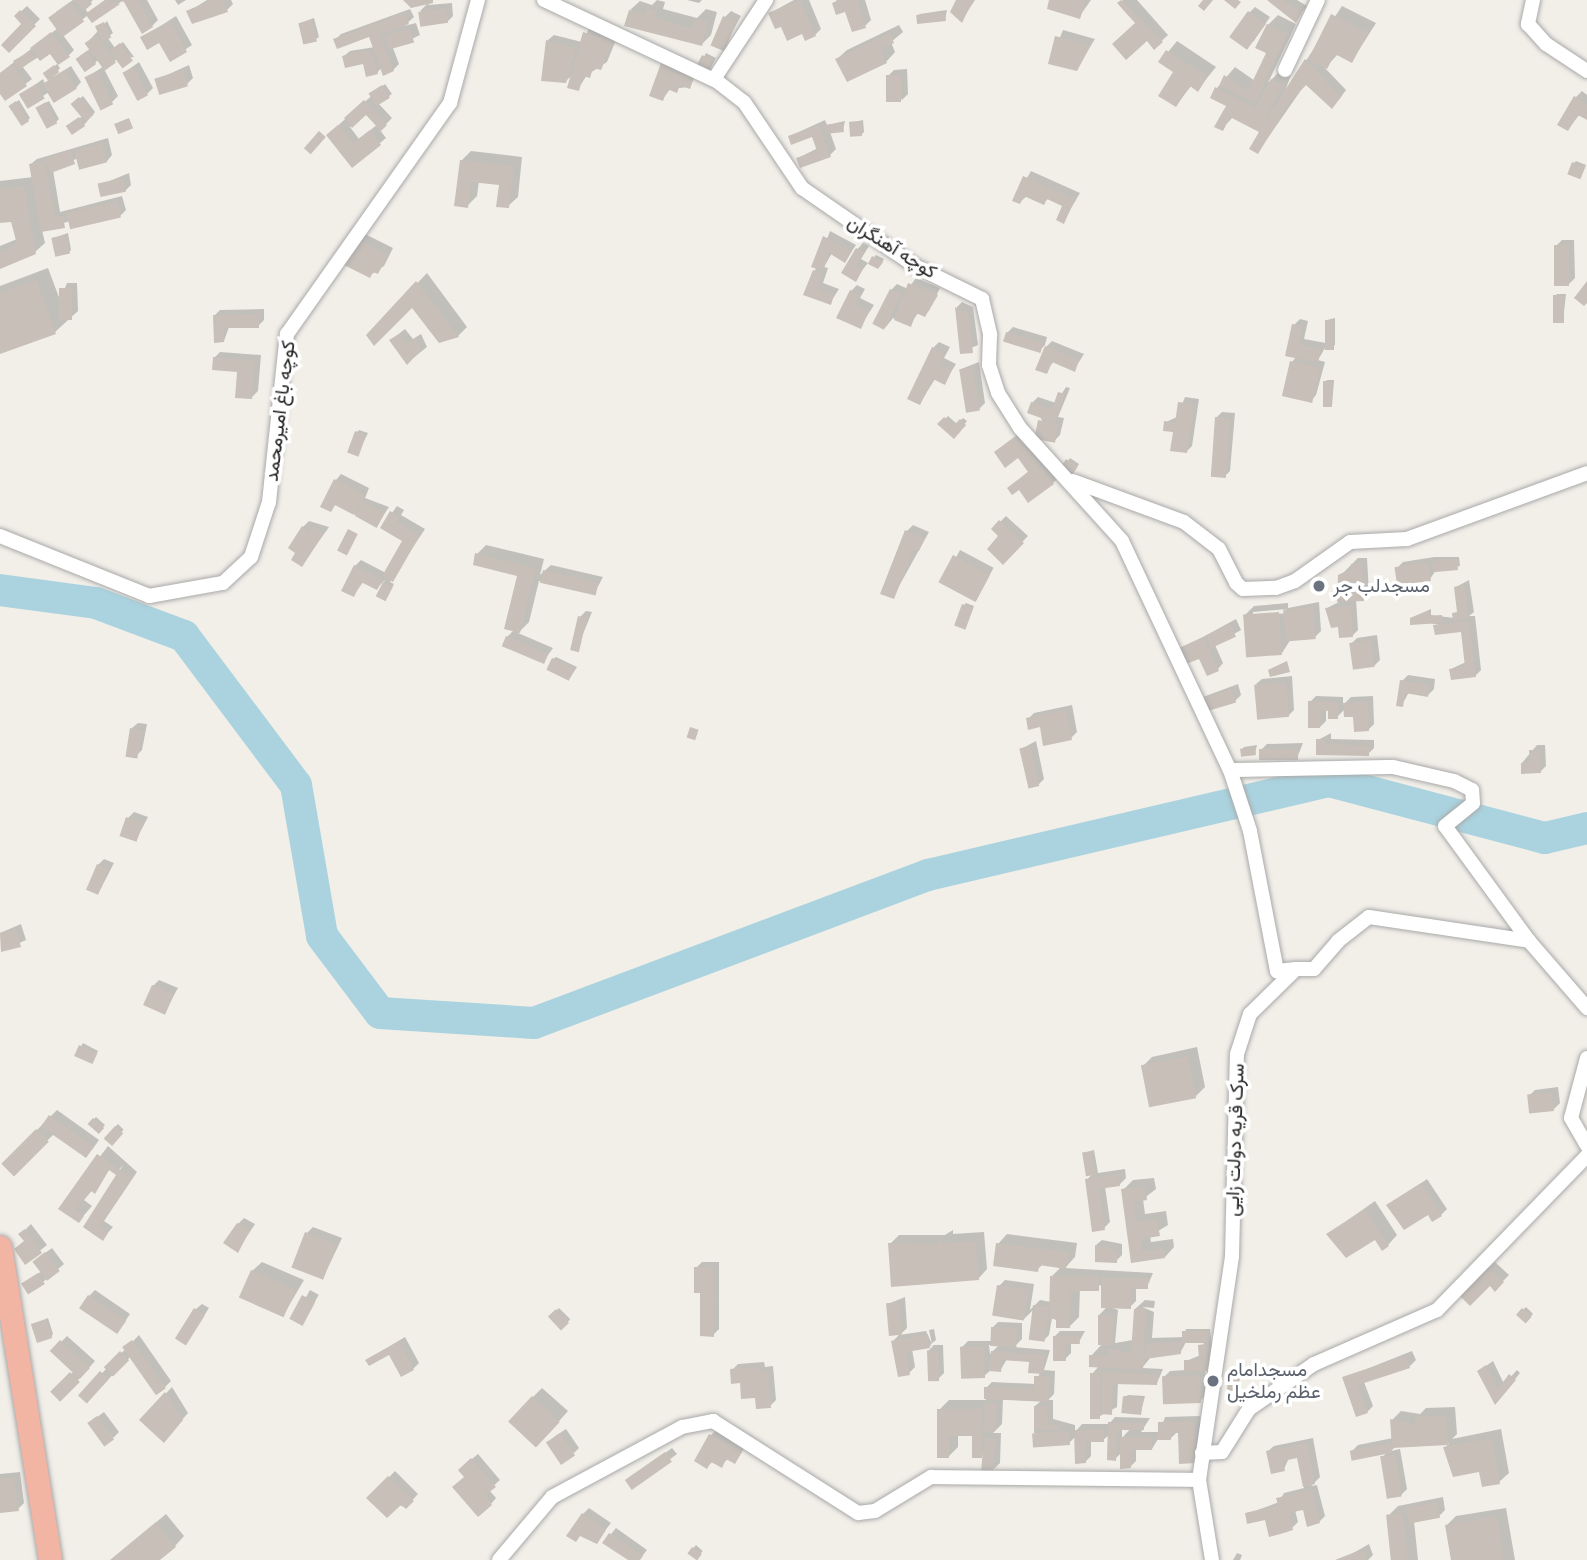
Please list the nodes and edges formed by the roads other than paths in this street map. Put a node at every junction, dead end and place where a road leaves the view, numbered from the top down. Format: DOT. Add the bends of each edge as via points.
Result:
graph roads {
  1 [pos="478,0"];
  2 [pos="544,0"];
  3 [pos="766,0"];
  4 [pos="1318,0"];
  5 [pos="1533,0"];
  6 [pos="1285,70"];
  7 [pos="1587,71"];
  8 [pos="714,79"];
  9 [pos="1587,473"];
  10 [pos="1069,479"];
  11 [pos="0,536"];
  12 [pos="1230,769"];
  13 [pos="1529,941"];
  14 [pos="1296,969"];
  15 [pos="1587,1008"];
  16 [pos="1587,1058"];
  17 [pos="1587,1146"];
  18 [pos="1587,1156"];
  19 [pos="0,1247"];
  20 [pos="1202,1453"];
  21 [pos="1199,1480"];
  22 [pos="50,1560"];
  23 [pos="499,1560"];
  24 [pos="1212,1560"];
  1 -- 11 [label="street, کوچه باغ امیرمحمد" via="450,103 287,334 269,502 251,557 223,583 149,596"];
  2 -- 8 [label="street, کوچه آهنگران"];
  3 -- 8 [label="street"];
  4 -- 6 [label="street"];
  5 -- 7 [label="street" via="1528,24 1546,44"];
  8 -- 10 [label="street, کوچه آهنگران" via="744,102 802,188 915,266 982,299 990,335 989,365 998,393 1020,428"];
  9 -- 10 [label="street" via="1407,539 1350,542 1294,581 1276,588 1243,589 1219,549 1184,522"];
  10 -- 12 [label="street, کوچه آهنگران" via="1122,541"];
  12 -- 13 [label="street" via="1393,767 1454,781 1472,790 1473,803 1445,826"];
  12 -- 14 [label="street, کوچه آهنگران" via="1250,831 1277,971"];
  13 -- 14 [label="street, سرک قریه دولت زایی" via="1369,917 1338,940 1314,969"];
  13 -- 15 [label="street"];
  14 -- 20 [label="street, سرک قریه دولت زایی" via="1250,1014 1237,1054 1232,1256"];
  16 -- 17 [label="street" via="1570,1118"];
  18 -- 20 [label="street" via="1437,1310 1314,1364 1249,1409 1222,1452"];
  19 -- 22 [label="highway"];
  20 -- 21 [label="street, سرک قریه دولت زایی"];
  21 -- 23 [label="street" via="931,1477 876,1511 858,1513 713,1421 682,1427 552,1497"];
  21 -- 24 [label="street, سرک قریه دولت زایی"];
}
